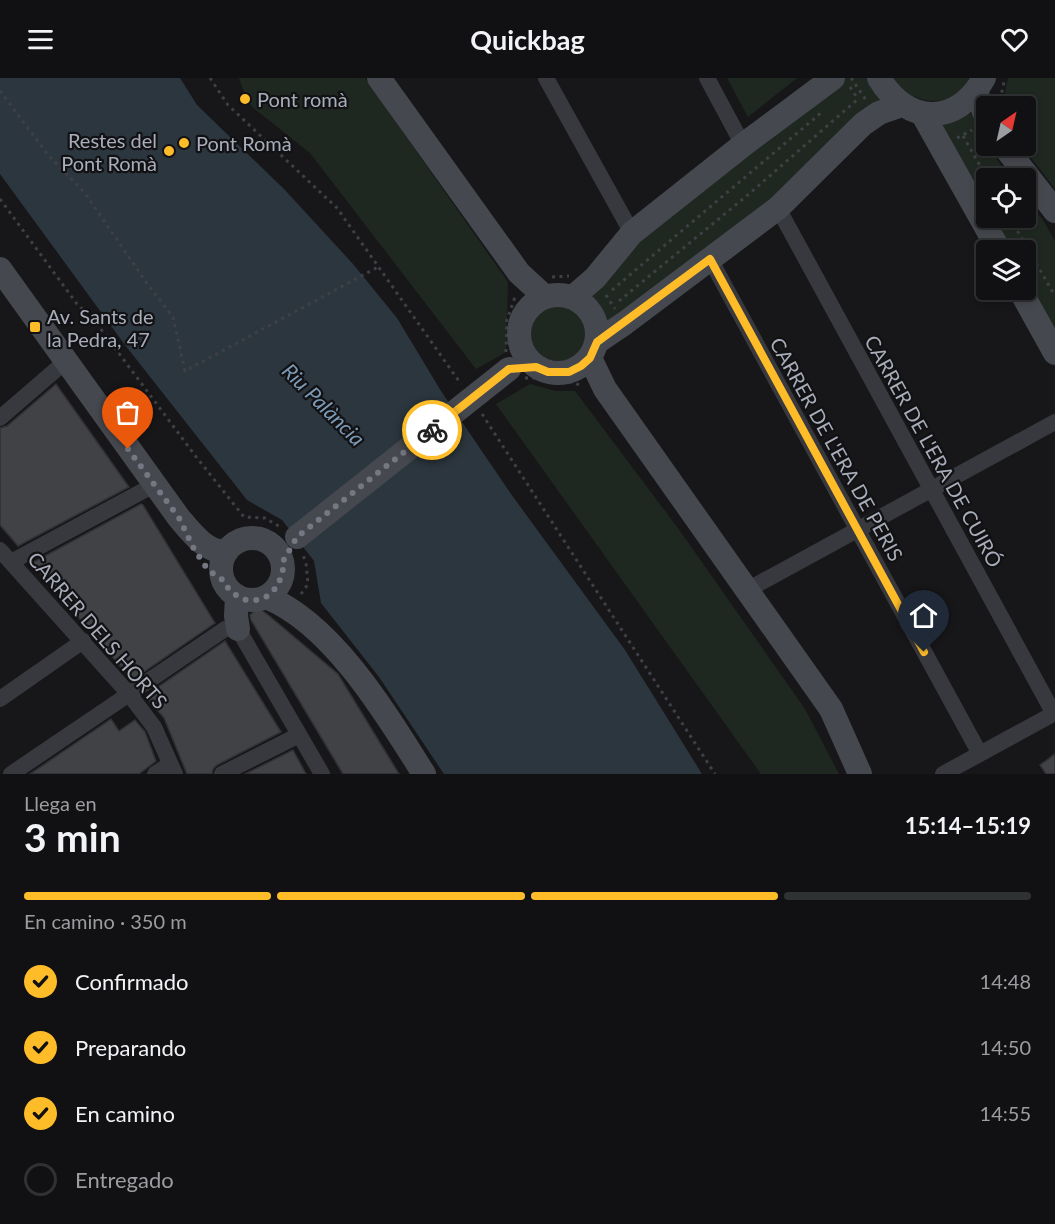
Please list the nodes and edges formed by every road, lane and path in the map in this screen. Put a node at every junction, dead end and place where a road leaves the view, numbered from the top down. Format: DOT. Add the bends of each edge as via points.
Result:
graph roads {
  1 [pos="379,78"];
  2 [pos="546,78"];
  3 [pos="707,78"];
  4 [pos="879,78"];
  5 [pos="1005,78"];
  6 [pos="847,83"];
  7 [pos="980,85"];
  8 [pos="0,91"];
  9 [pos="997,96"];
  10 [pos="912,109"];
  11 [pos="824,111"];
  12 [pos="976,124"];
  13 [pos="952,141"];
  14 [pos="743,145"];
  15 [pos="1012,156"];
  16 [pos="978,168"];
  17 [pos="0,199"];
  18 [pos="1053,204"];
  19 [pos="778,208"];
  20 [pos="1016,228"];
  21 [pos="632,233"];
  22 [pos="995,240"];
  23 [pos="710,259"];
  24 [pos="378,267"];
  25 [pos="516,280"];
  26 [pos="3,282"];
  27 [pos="606,295"];
  28 [pos="573,297"];
  29 [pos="1055,297"];
  30 [pos="1026,300"];
  31 [pos="535,303"];
  32 [pos="613,306"];
  33 [pos="519,344"];
  34 [pos="593,350"];
  35 [pos="1055,353"];
  36 [pos="66,361"];
  37 [pos="536,367"];
  38 [pos="509,369"];
  39 [pos="569,372"];
  40 [pos="605,389"];
  41 [pos="0,418"];
  42 [pos="1055,422"];
  43 [pos="154,485"];
  44 [pos="932,489"];
  45 [pos="179,518"];
  46 [pos="858,530"];
  47 [pos="297,537"];
  48 [pos="267,542"];
  49 [pos="228,550"];
  50 [pos="5,556"];
  51 [pos="282,563"];
  52 [pos="230,588"];
  53 [pos="747,590"];
  54 [pos="272,592"];
  55 [pos="290,609"];
  56 [pos="238,629"];
  57 [pos="83,641"];
  58 [pos="129,694"];
  59 [pos="0,699"];
  60 [pos="1055,714"];
  61 [pos="298,735"];
  62 [pos="980,754"];
  63 [pos="173,769"];
  64 [pos="11,774"];
  65 [pos="156,774"];
  66 [pos="222,774"];
  67 [pos="322,774"];
  68 [pos="424,774"];
  69 [pos="860,774"];
  70 [pos="943,774"];
  1 -- 25 [label="street"];
  2 -- 21 [label="street"];
  3 -- 14 [label="street"];
  4 -- 10 [label="street" via="888,93"];
  5 -- 9 [label="path"];
  6 -- 14 [label="street"];
  6 -- 32 [label="path" via="858,99"];
  7 -- 10 [label="street" via="965,103 952,110 937,114"];
  8 -- 24 [label="path" via="48,155 85,193 173,316 185,371"];
  10 -- 13 [label="street"];
  10 -- 19 [label="street" via="879,114 863,124"];
  11 -- 27 [label="path"];
  12 -- 13 [label="path"];
  13 -- 16 [label="path"];
  13 -- 22 [label="street"];
  14 -- 21 [label="street"];
  15 -- 18 [label="street"];
  17 -- 47 [label="path" via="244,517 265,518"];
  19 -- 23 [label="street"];
  19 -- 44 [label="street, CARRER DE L'ERA DE CUIRÓ"];
  20 -- 29 [label="path"];
  21 -- 28 [label="street" via="595,278"];
  23 -- 34 [label="street"];
  23 -- 46 [label="street, CARRER DE L'ERA DE PERIS"];
  25 -- 31 [label="street"];
  25 -- 38 [label="path" via="507,320 506,352 501,360"];
  26 -- 36 [label="street"];
  28 -- 31 [label="street" via="560,294"];
  28 -- 34 [label="street" via="592,314 597,328"];
  30 -- 35 [label="street"];
  31 -- 33 [label="street" via="519,325"];
  33 -- 37 [label="street"];
  33 -- 38 [label="street"];
  34 -- 39 [label="street" via="581,366"];
  34 -- 40 [label="street"];
  36 -- 41 [label="street"];
  36 -- 43 [label="street"];
  37 -- 38 [label="street"];
  37 -- 39 [label="street" via="548,372"];
  38 -- 47 [label="street, bridge"];
  39 -- 40 [label="street"];
  40 -- 53 [label="street"];
  42 -- 44 [label="street"];
  43 -- 45 [label="street"];
  43 -- 50 [label="street"];
  44 -- 46 [label="street"];
  44 -- 60 [label="street, CARRER DE L'ERA DE CUIRÓ"];
  45 -- 49 [label="street" via="200,541"];
  45 -- 52 [label="street" via="208,570"];
  46 -- 53 [label="street"];
  46 -- 62 [label="street, CARRER DE L'ERA DE PERIS"];
  47 -- 48 [label="street"];
  47 -- 51 [label="street"];
  47 -- 55 [label="path" via="308,584"];
  48 -- 49 [label="street" via="246,539"];
  48 -- 51 [label="street"];
  49 -- 52 [label="street" via="221,565"];
  50 -- 57 [label="street, CARRER DELS HORTS"];
  51 -- 54 [label="street" via="283,572"];
  52 -- 54 [label="street" via="246,600"];
  52 -- 56 [label="street"];
  53 -- 69 [label="street" via="831,709"];
  54 -- 55 [label="street"];
  55 -- 68 [label="street" via="322,635 357,674"];
  56 -- 58 [label="street" via="225,629"];
  56 -- 61 [label="street"];
  57 -- 58 [label="street, CARRER DELS HORTS"];
  57 -- 59 [label="street"];
  58 -- 63 [label="street, CARRER DELS HORTS" via="154,727"];
  58 -- 64 [label="street"];
  60 -- 62 [label="street"];
  61 -- 66 [label="street"];
  61 -- 67 [label="street"];
  62 -- 70 [label="street"];
  63 -- 65 [label="street"];
}
